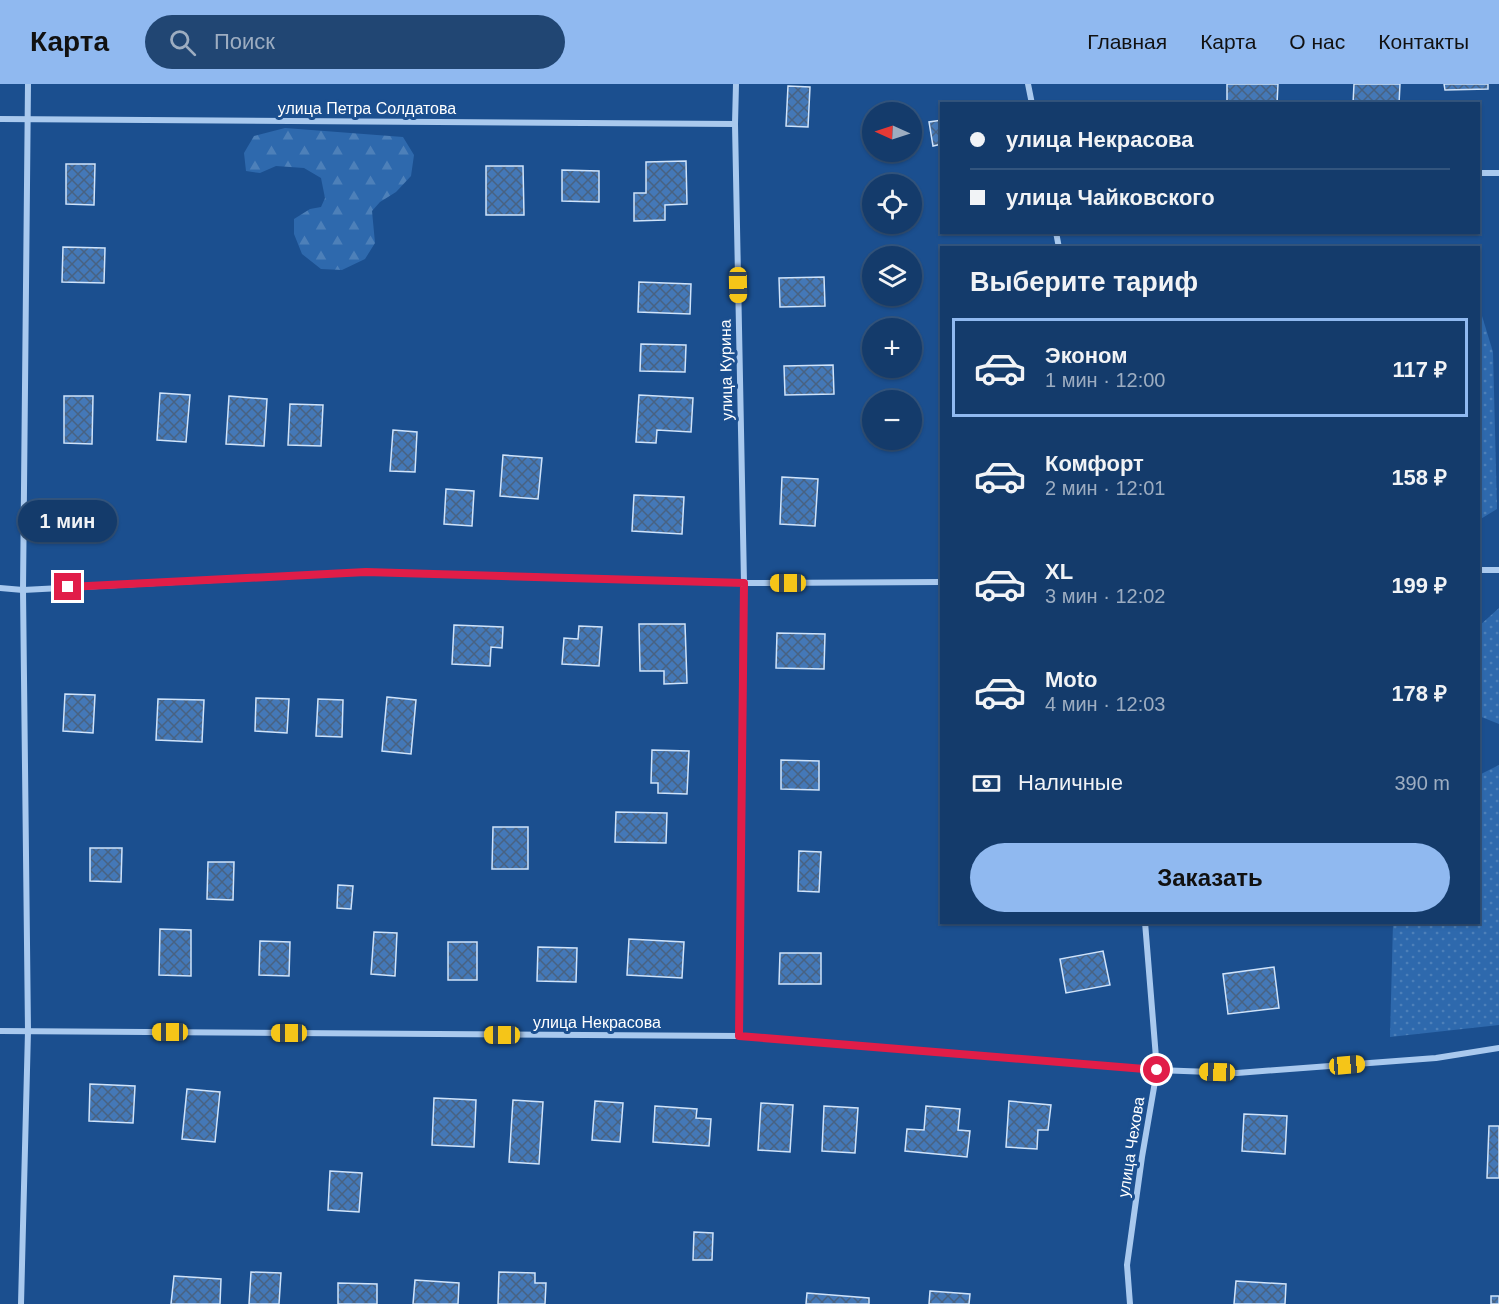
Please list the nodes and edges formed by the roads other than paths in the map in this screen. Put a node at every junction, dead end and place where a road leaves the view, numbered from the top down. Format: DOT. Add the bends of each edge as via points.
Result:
graph roads {
  1 [pos="28,84"];
  2 [pos="736,84"];
  3 [pos="1028,84"];
  4 [pos="1032,102"];
  5 [pos="0,119"];
  6 [pos="28,119"];
  7 [pos="735,124"];
  8 [pos="1480,173"];
  9 [pos="1499,173"];
  10 [pos="1480,570"];
  11 [pos="1499,570"];
  12 [pos="940,582"];
  13 [pos="744,583"];
  14 [pos="0,588"];
  15 [pos="22,590"];
  16 [pos="1144,924"];
  17 [pos="0,1031"];
  18 [pos="28,1031"];
  19 [pos="739,1036"];
  20 [pos="1499,1048"];
  21 [pos="1157,1070"];
  22 [pos="21,1304"];
  23 [pos="1130,1304"];
  1 -- 6 [label="street"];
  2 -- 7 [label="street, улица Курина"];
  3 -- 4 [label="street"];
  5 -- 6 [label="street, улица Петра Солдатова"];
  6 -- 7 [label="street, улица Петра Солдатова"];
  6 -- 15 [label="street"];
  7 -- 13 [label="street, улица Курина"];
  8 -- 9 [label="street"];
  10 -- 11 [label="street"];
  12 -- 13 [label="street"];
  13 -- 15 [label="street" via="366,572"];
  13 -- 19 [label="street, улица Курина"];
  14 -- 15 [label="street"];
  15 -- 18 [label="street"];
  16 -- 21 [label="street, улица Чехова"];
  17 -- 18 [label="street, улица Некрасова"];
  18 -- 19 [label="street, улица Некрасова"];
  18 -- 22 [label="street"];
  19 -- 21 [label="street, улица Некрасова"];
  20 -- 21 [label="street, улица Некрасова" via="1436,1058 1237,1073"];
  21 -- 23 [label="street, улица Чехова" via="1127,1266"];
}
